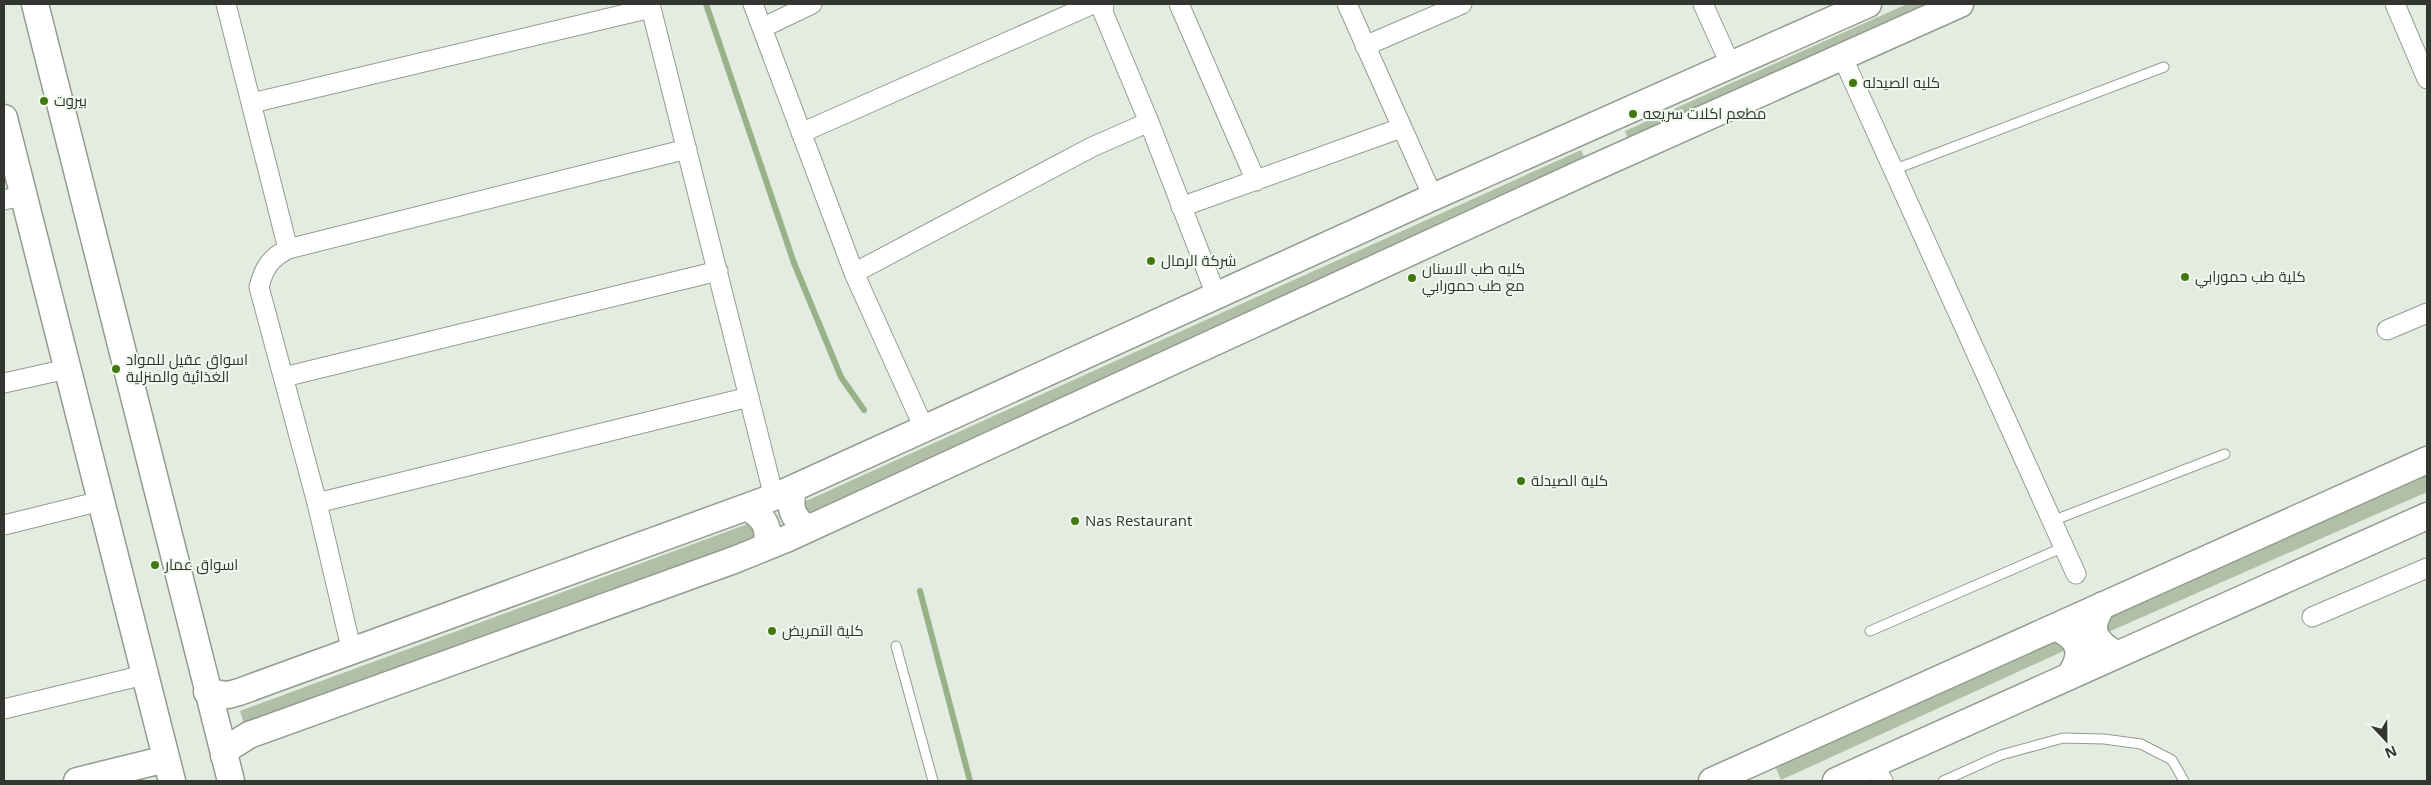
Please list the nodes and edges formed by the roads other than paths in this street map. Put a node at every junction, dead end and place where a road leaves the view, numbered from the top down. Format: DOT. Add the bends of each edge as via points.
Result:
graph roads {
  1 [pos="226,4"];
  2 [pos="753,4"];
  3 [pos="812,4"];
  4 [pos="1092,4"];
  5 [pos="1104,4"];
  6 [pos="1178,4"];
  7 [pos="1347,4"];
  8 [pos="1462,4"];
  9 [pos="1703,4"];
  10 [pos="1868,4"];
  11 [pos="1960,4"];
  12 [pos="2395,4"];
  13 [pos="34,6"];
  14 [pos="651,6"];
  15 [pos="762,28"];
  16 [pos="1365,46"];
  17 [pos="1842,56"];
  18 [pos="1732,66"];
  19 [pos="2164,67"];
  20 [pos="2427,79"];
  21 [pos="252,102"];
  22 [pos="1618,116"];
  23 [pos="4,118"];
  24 [pos="1149,122"];
  25 [pos="1401,128"];
  26 [pos="801,133"];
  27 [pos="1578,133"];
  28 [pos="687,149"];
  29 [pos="1630,151"];
  30 [pos="1591,168"];
  31 [pos="1893,170"];
  32 [pos="1256,181"];
  33 [pos="1433,197"];
  34 [pos="13,198"];
  35 [pos="1181,207"];
  36 [pos="288,249"];
  37 [pos="718,271"];
  38 [pos="854,273"];
  39 [pos="1216,295"];
  40 [pos="2427,313"];
  41 [pos="2388,330"];
  42 [pos="67,369"];
  43 [pos="284,377"];
  44 [pos="4,383"];
  45 [pos="750,396"];
  46 [pos="924,428"];
  47 [pos="2225,454"];
  48 [pos="2427,460"];
  49 [pos="784,492"];
  50 [pos="101,501"];
  51 [pos="317,503"];
  52 [pos="747,507"];
  53 [pos="2427,516"];
  54 [pos="2052,521"];
  55 [pos="4,525"];
  56 [pos="808,529"];
  57 [pos="766,547"];
  58 [pos="2064,547"];
  59 [pos="2427,568"];
  60 [pos="2076,574"];
  61 [pos="2103,605"];
  62 [pos="2312,617"];
  63 [pos="2055,626"];
  64 [pos="1870,631"];
  65 [pos="896,646"];
  66 [pos="352,652"];
  67 [pos="2116,654"];
  68 [pos="2071,674"];
  69 [pos="144,675"];
  70 [pos="207,692"];
  71 [pos="4,709"];
  72 [pos="224,756"];
  73 [pos="169,770"];
  74 [pos="1878,772"];
  75 [pos="1839,780"];
  76 [pos="77,781"];
  77 [pos="231,781"];
  78 [pos="933,781"];
  79 [pos="1712,781"];
  80 [pos="1943,781"];
  81 [pos="2184,781"];
  1 -- 21 [label="street"];
  2 -- 15 [label="street"];
  3 -- 15 [label="street"];
  4 -- 26 [label="street"];
  5 -- 24 [label="street" via="1103,12"];
  6 -- 32 [label="street"];
  7 -- 16 [label="street"];
  8 -- 16 [label="street"];
  9 -- 18 [label="street"];
  10 -- 18 [label="street"];
  11 -- 17 [label="street"];
  12 -- 20 [label="street"];
  13 -- 70 [label="street"];
  14 -- 21 [label="street"];
  14 -- 28 [label="street"];
  15 -- 26 [label="street"];
  16 -- 25 [label="street"];
  17 -- 29 [label="street"];
  17 -- 31 [label="street"];
  18 -- 22 [label="street"];
  19 -- 31 [label="lane"];
  21 -- 36 [label="street"];
  22 -- 27 [label="street"];
  22 -- 29 [label="street" via="1616,135"];
  23 -- 34 [label="street"];
  24 -- 35 [label="street"];
  24 -- 38 [label="street" via="1092,147"];
  25 -- 32 [label="street"];
  25 -- 33 [label="street"];
  26 -- 38 [label="street"];
  27 -- 30 [label="street" via="1592,150"];
  27 -- 33 [label="street"];
  28 -- 36 [label="street"];
  28 -- 37 [label="street"];
  29 -- 30 [label="street"];
  30 -- 56 [label="street"];
  31 -- 54 [label="street"];
  32 -- 35 [label="street"];
  33 -- 39 [label="street"];
  34 -- 42 [label="street"];
  35 -- 39 [label="street"];
  36 -- 43 [label="street" via="274,255 263,270 259,287"];
  37 -- 43 [label="street"];
  37 -- 45 [label="street"];
  38 -- 46 [label="street"];
  39 -- 46 [label="street"];
  40 -- 41 [label="street"];
  42 -- 44 [label="street"];
  42 -- 50 [label="street"];
  43 -- 51 [label="street"];
  45 -- 49 [label="street"];
  45 -- 51 [label="street"];
  46 -- 49 [label="street"];
  47 -- 54 [label="lane"];
  48 -- 61 [label="street"];
  49 -- 52 [label="street"];
  49 -- 56 [label="street" via="791,498 792,511 799,523"];
  50 -- 55 [label="street"];
  50 -- 69 [label="street"];
  51 -- 66 [label="street"];
  52 -- 57 [label="street" via="766,524"];
  52 -- 66 [label="street"];
  53 -- 67 [label="street"];
  54 -- 58 [label="street"];
  56 -- 57 [label="street"];
  57 -- 72 [label="street" via="248,736"];
  58 -- 60 [label="street"];
  58 -- 64 [label="lane"];
  59 -- 62 [label="street"];
  61 -- 63 [label="street"];
  61 -- 67 [label="street" via="2096,615 2095,634 2102,646"];
  63 -- 68 [label="street" via="2069,634 2078,645 2078,664"];
  63 -- 79 [label="street"];
  65 -- 78 [label="lane"];
  66 -- 70 [label="street" via="239,692 228,695"];
  67 -- 68 [label="street"];
  68 -- 74 [label="street"];
  69 -- 71 [label="street"];
  69 -- 73 [label="street"];
  70 -- 72 [label="street"];
  72 -- 77 [label="street"];
  73 -- 76 [label="street"];
  74 -- 75 [label="street"];
  80 -- 81 [label="lane" via="2001,755 2063,738 2141,744 2172,760"];
}
